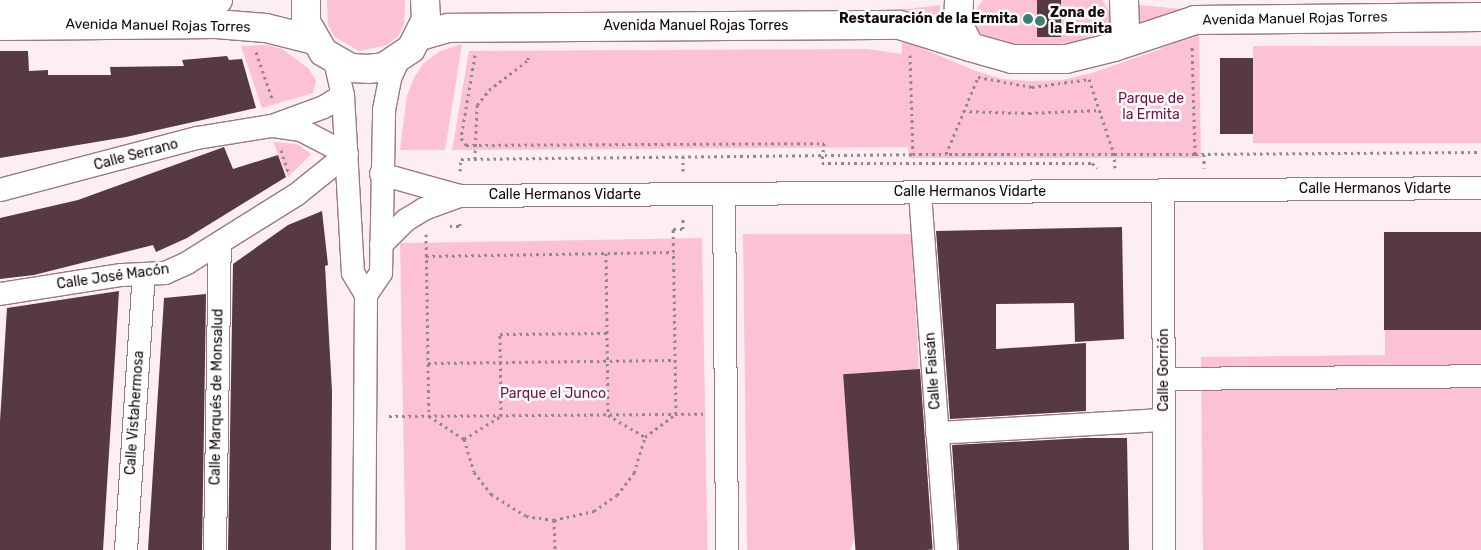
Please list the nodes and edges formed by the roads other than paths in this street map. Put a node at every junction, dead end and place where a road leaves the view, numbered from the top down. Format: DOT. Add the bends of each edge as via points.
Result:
graph roads {
  1 [pos="218,0"];
  2 [pos="306,0"];
  3 [pos="426,0"];
  4 [pos="959,0"];
  5 [pos="1124,0"];
  6 [pos="0,1"];
  7 [pos="1481,17"];
  8 [pos="0,26"];
  9 [pos="420,36"];
  10 [pos="314,40"];
  11 [pos="970,46"];
  12 [pos="1114,46"];
  13 [pos="400,59"];
  14 [pos="335,61"];
  15 [pos="343,95"];
  16 [pos="272,126"];
  17 [pos="346,154"];
  18 [pos="381,174"];
  19 [pos="1481,188"];
  20 [pos="0,190"];
  21 [pos="1163,190"];
  22 [pos="920,192"];
  23 [pos="724,194"];
  24 [pos="296,195"];
  25 [pos="348,195"];
  26 [pos="380,196"];
  27 [pos="460,196"];
  28 [pos="220,243"];
  29 [pos="380,245"];
  30 [pos="144,275"];
  31 [pos="0,294"];
  32 [pos="366,295"];
  33 [pos="1481,376"];
  34 [pos="1164,379"];
  35 [pos="1164,420"];
  36 [pos="938,432"];
  37 [pos="126,550"];
  38 [pos="215,550"];
  39 [pos="364,550"];
  40 [pos="727,550"];
  41 [pos="946,550"];
  42 [pos="1164,550"];
  1 -- 6 [label="main road, Avenida Manuel Rojas Torres"];
  2 -- 10 [label="main road" via="306,22"];
  3 -- 9 [label="main road" via="426,19"];
  4 -- 11 [label="main road" via="958,24"];
  5 -- 12 [label="main road" via="1125,29"];
  7 -- 12 [label="main road, Avenida Manuel Rojas Torres" via="1195,20"];
  8 -- 10 [label="main road, Avenida Manuel Rojas Torres" via="216,24 266,28"];
  9 -- 11 [label="main road, Avenida Manuel Rojas Torres" via="448,28 535,36 899,25"];
  9 -- 13 [label="main road"];
  10 -- 14 [label="main road"];
  11 -- 12 [label="main road, Avenida Manuel Rojas Torres" via="1012,59 1066,59"];
  13 -- 14 [label="main road" via="368,70 351,68"];
  13 -- 18 [label="street" via="390,78 384,110"];
  14 -- 15 [label="street"];
  15 -- 16 [label="street, Calle Serrano" via="324,107"];
  15 -- 17 [label="street"];
  16 -- 17 [label="street, Calle Serrano" via="301,130"];
  16 -- 20 [label="street, Calle Serrano" via="198,138"];
  17 -- 24 [label="street, Calle José Macón"];
  17 -- 25 [label="street"];
  18 -- 26 [label="street"];
  18 -- 27 [label="street, Calle Hermanos Vidarte"];
  19 -- 21 [label="street, Calle Hermanos Vidarte"];
  21 -- 22 [label="street, Calle Hermanos Vidarte"];
  21 -- 34 [label="street, Calle Gorrión"];
  22 -- 23 [label="street, Calle Hermanos Vidarte"];
  22 -- 36 [label="street, Calle Faisán"];
  23 -- 27 [label="street, Calle Hermanos Vidarte"];
  23 -- 40 [label="street"];
  24 -- 25 [label="street, Calle José Macón" via="320,188"];
  24 -- 28 [label="street, Calle José Macón"];
  25 -- 26 [label="street, Calle José Macón"];
  25 -- 32 [label="street" via="353,273"];
  26 -- 29 [label="street"];
  27 -- 29 [label="street, Calle Hermanos Vidarte" via="424,208"];
  28 -- 30 [label="street, Calle José Macón" via="165,272"];
  28 -- 38 [label="street, Calle Marqués de Monsalud"];
  29 -- 32 [label="street" via="380,272"];
  30 -- 31 [label="street, Calle José Macón" via="122,275"];
  30 -- 37 [label="street, Calle Vistahermosa"];
  32 -- 39 [label="street"];
  33 -- 34 [label="street"];
  34 -- 35 [label="street, Calle Gorrión"];
  35 -- 36 [label="street"];
  35 -- 42 [label="street, Calle Gorrión"];
  36 -- 41 [label="street, Calle Faisán"];
}
